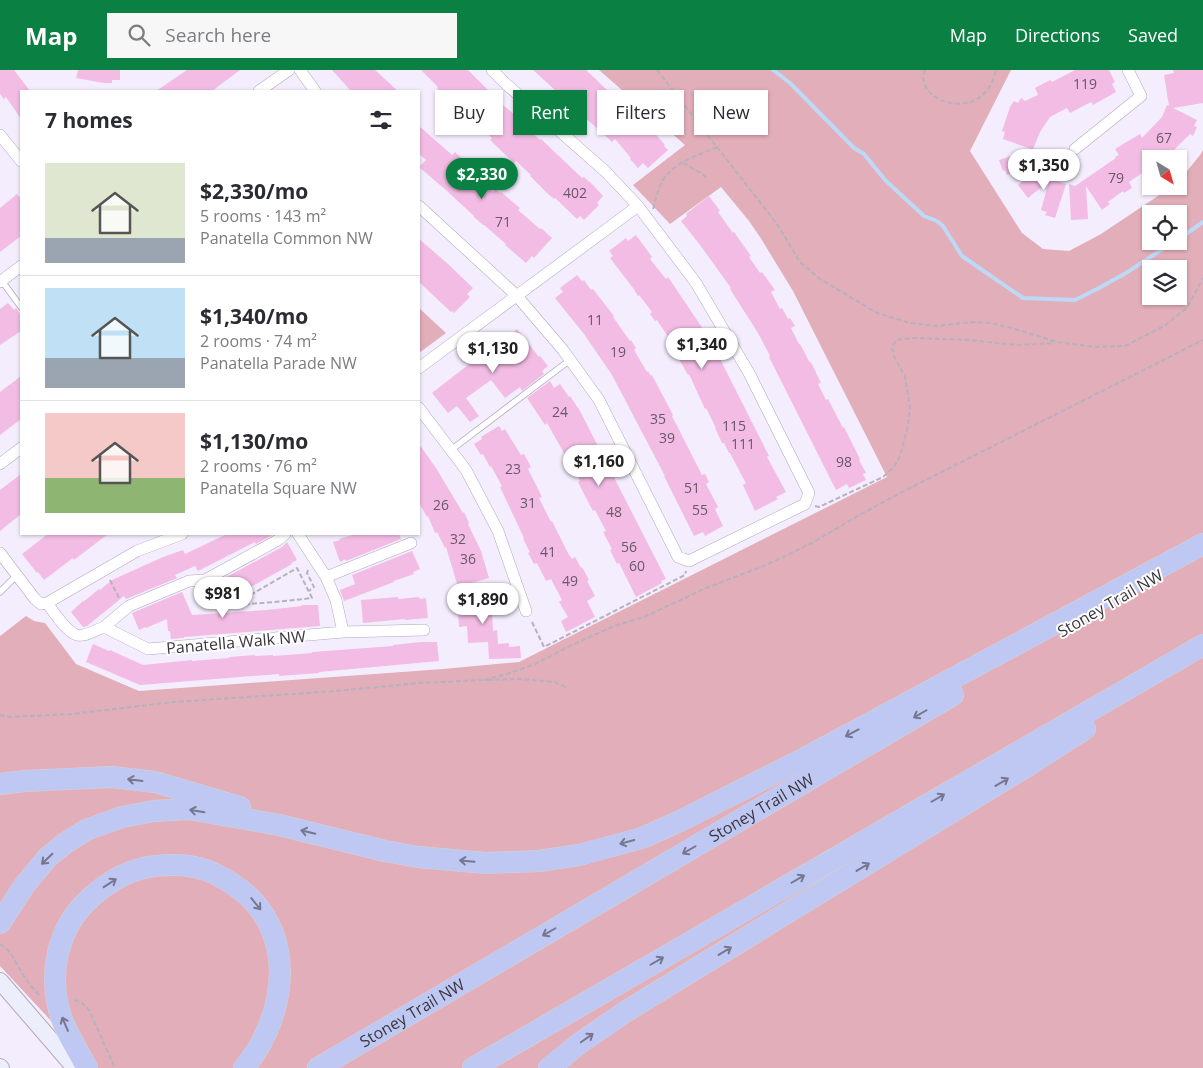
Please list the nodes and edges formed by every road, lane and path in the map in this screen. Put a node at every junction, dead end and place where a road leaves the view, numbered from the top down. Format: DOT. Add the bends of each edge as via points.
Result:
graph roads {
  1 [pos="289,70"];
  2 [pos="300,70"];
  3 [pos="492,70"];
  4 [pos="657,70"];
  5 [pos="925,70"];
  6 [pos="996,70"];
  7 [pos="1128,70"];
  8 [pos="260,90"];
  9 [pos="314,90"];
  10 [pos="0,135"];
  11 [pos="717,147"];
  12 [pos="1075,149"];
  13 [pos="20,160"];
  14 [pos="683,162"];
  15 [pos="708,180"];
  16 [pos="638,206"];
  17 [pos="420,207"];
  18 [pos="653,211"];
  19 [pos="20,267"];
  20 [pos="1203,278"];
  21 [pos="1,282"];
  22 [pos="516,295"];
  23 [pos="20,306"];
  24 [pos="1203,340"];
  25 [pos="1057,342"];
  26 [pos="570,360"];
  27 [pos="420,367"];
  28 [pos="420,409"];
  29 [pos="20,449"];
  30 [pos="450,450"];
  31 [pos="0,464"];
  32 [pos="805,504"];
  33 [pos="179,535"];
  34 [pos="284,535"];
  35 [pos="299,535"];
  36 [pos="411,543"];
  37 [pos="1203,544"];
  38 [pos="1203,548"];
  39 [pos="0,553"];
  40 [pos="689,561"];
  41 [pos="309,569"];
  42 [pos="17,575"];
  43 [pos="107,575"];
  44 [pos="326,577"];
  45 [pos="210,589"];
  46 [pos="309,591"];
  47 [pos="0,592"];
  48 [pos="120,600"];
  49 [pos="47,603"];
  50 [pos="233,605"];
  51 [pos="526,611"];
  52 [pos="104,627"];
  53 [pos="424,630"];
  54 [pos="343,632"];
  55 [pos="1203,645"];
  56 [pos="1203,652"];
  57 [pos="484,680"];
  58 [pos="568,688"];
  59 [pos="0,715"];
  60 [pos="0,784"];
  61 [pos="279,825"];
  62 [pos="0,923"];
  63 [pos="0,944"];
  64 [pos="0,981"];
  65 [pos="615,985"];
  66 [pos="39,995"];
  67 [pos="72,1000"];
  68 [pos="75,1068"];
  69 [pos="87,1068"];
  70 [pos="115,1068"];
  71 [pos="244,1068"];
  72 [pos="318,1068"];
  73 [pos="473,1068"];
  74 [pos="497,1068"];
  75 [pos="549,1068"];
  1 -- 8 [label="street"];
  2 -- 9 [label="street"];
  3 -- 16 [label="street" via="605,171"];
  4 -- 11 [label="path"];
  5 -- 6 [label="path" via="923,80 927,89 936,98 955,104 980,98"];
  7 -- 12 [label="street" via="1141,96"];
  10 -- 13 [label="street"];
  11 -- 14 [label="path"];
  11 -- 25 [label="path" via="777,224 800,262 820,279 877,314 938,326 991,323"];
  14 -- 15 [label="path"];
  14 -- 18 [label="path" via="669,171 662,182"];
  16 -- 22 [label="street"];
  16 -- 32 [label="street" via="696,282 749,373 809,493"];
  17 -- 22 [label="street"];
  19 -- 21 [label="street"];
  20 -- 25 [label="path" via="1187,308 1164,326 1126,346 1096,347"];
  21 -- 23 [label="lane"];
  22 -- 26 [label="street"];
  22 -- 27 [label="street"];
  24 -- 57 [label="path" via="910,488 766,565 644,617 614,626 535,664"];
  25 -- 32 [label="path" via="1018,345 933,338 896,340 892,347 904,377 910,407 900,456 883,477 819,507"];
  26 -- 30 [label="lane"];
  26 -- 40 [label="street" via="599,400 678,557"];
  28 -- 30 [label="street"];
  29 -- 31 [label="street"];
  30 -- 51 [label="street" via="466,470 498,531"];
  32 -- 40 [label="street"];
  33 -- 49 [label="street" via="137,551"];
  34 -- 52 [label="street" via="205,580 189,581 129,606"];
  35 -- 44 [label="street"];
  36 -- 44 [label="street"];
  37 -- 61 [label="highway, one-way" via="805,758 642,838 580,855 539,861 486,863 385,851"];
  38 -- 72 [label="highway, Stoney Trail NW, one-way"];
  39 -- 42 [label="street"];
  40 -- 51 [label="path" via="686,574 544,647"];
  41 -- 46 [label="path" via="307,573 314,587"];
  42 -- 47 [label="lane"];
  42 -- 49 [label="street" via="35,599 41,604"];
  43 -- 48 [label="path"];
  44 -- 54 [label="street" via="336,600"];
  45 -- 50 [label="path" via="218,606"];
  46 -- 50 [label="path" via="312,598"];
  46 -- 50 [label="path" via="297,568"];
  49 -- 52 [label="street" via="78,635"];
  52 -- 54 [label="street, Panatella Walk NW" via="148,650"];
  53 -- 54 [label="street, Panatella Walk NW"];
  65 -- 55 [label="highway, one-way"];
  75 -- 56 [label="highway, one-way" via="625,1012 1024,768"];
  57 -- 58 [label="path" via="555,682"];
  57 -- 59 [label="path" via="174,702 72,714"];
  61 -- 60 [label="highway, one-way" via="272,817 155,782 112,777"];
  61 -- 62 [label="highway, one-way" via="189,809 122,817 86,830 46,858"];
  63 -- 66 [label="path" via="8,950"];
  64 -- 68 [label="main road"];
  65 -- 73 [label="highway"];
  65 -- 74 [label="highway"];
  67 -- 70 [label="path" via="82,1003 88,1010"];
  69 -- 71 [label="highway, one-way" via="59,1011 55,973 63,937 78,911 108,884 135,870 160,865 186,865 220,875 252,900 270,927 280,959 279,993 269,1027"];
}
